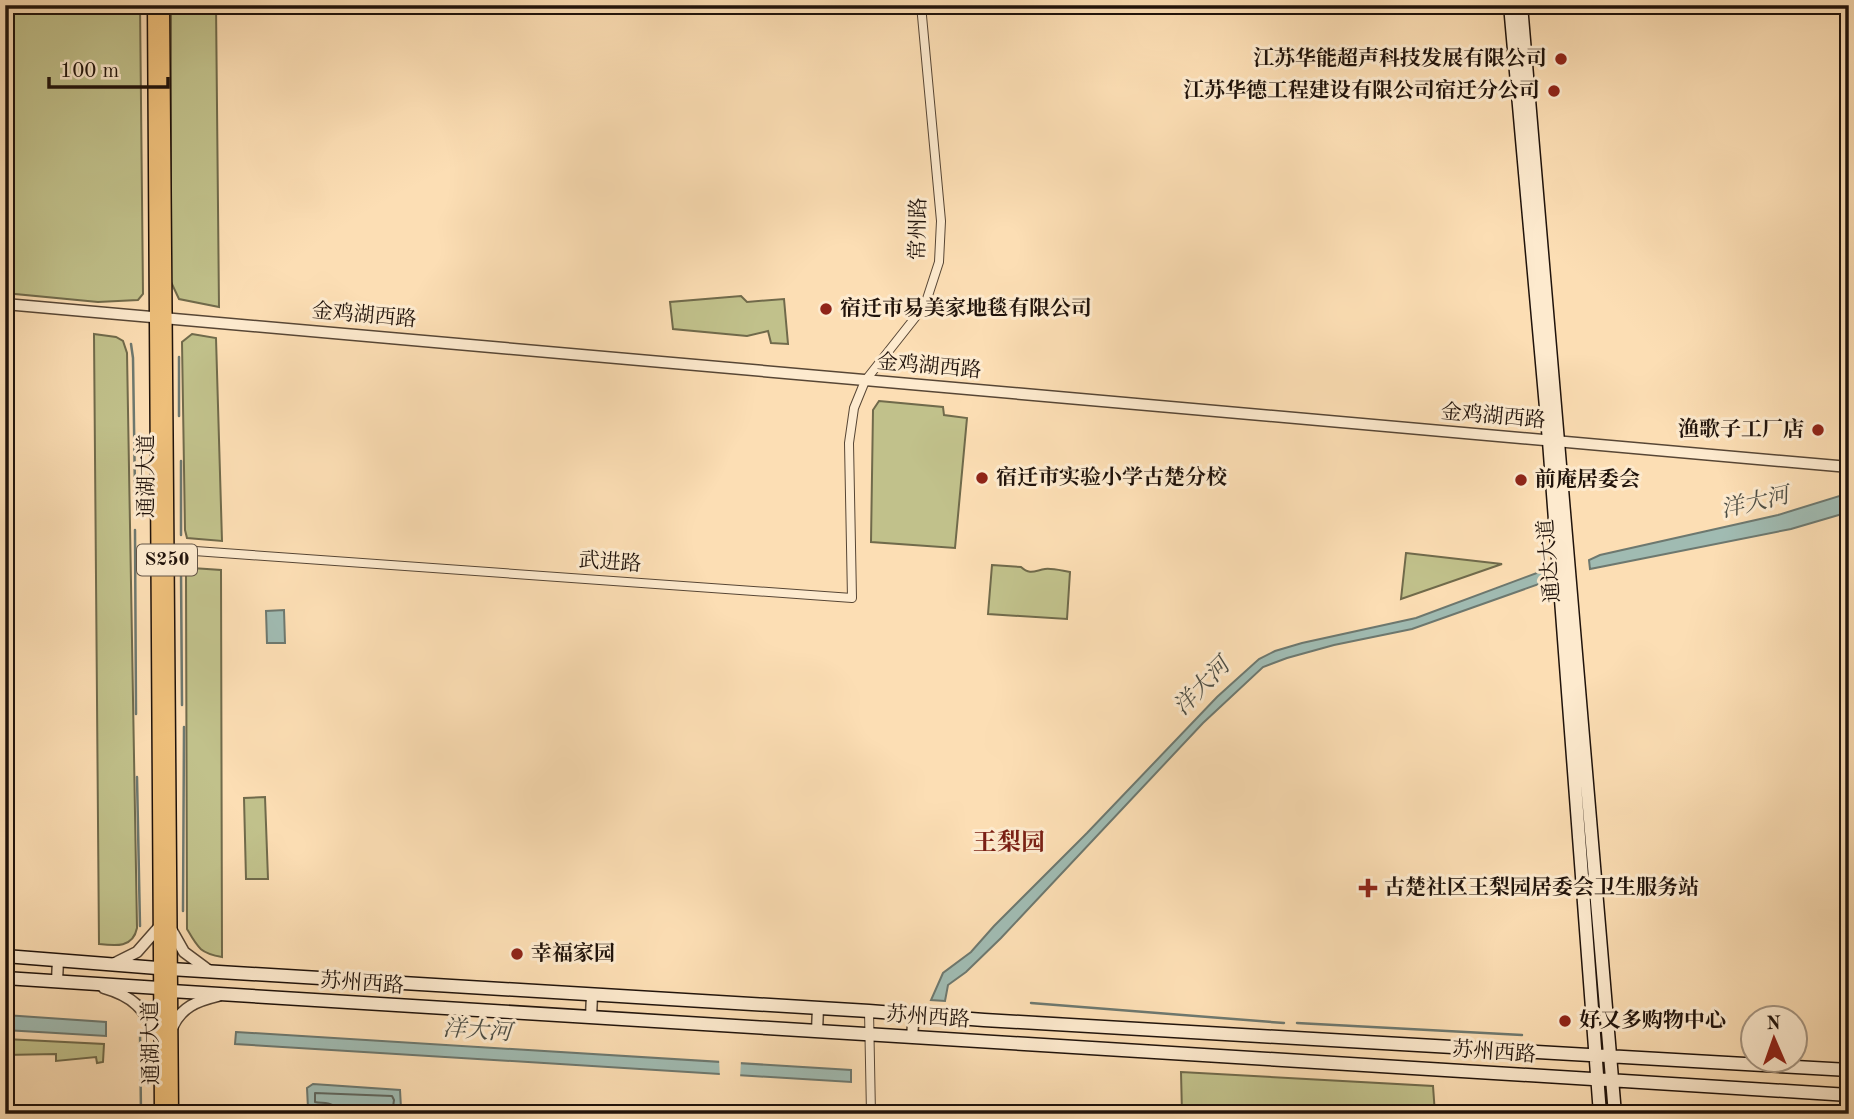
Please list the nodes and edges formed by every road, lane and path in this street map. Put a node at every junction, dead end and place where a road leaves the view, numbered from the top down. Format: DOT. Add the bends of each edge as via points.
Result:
graph roads {
  1 [pos="154,5"];
  2 [pos="163,5"];
  3 [pos="921,5"];
  4 [pos="1510,5"];
  5 [pos="1521,5"];
  6 [pos="5,304"];
  7 [pos="160,317"];
  8 [pos="865,381"];
  9 [pos="1554,441"];
  10 [pos="1849,467"];
  11 [pos="167,549"];
  12 [pos="852,598"];
  13 [pos="164,927"];
  14 [pos="5,956"];
  15 [pos="58,960"];
  16 [pos="111,964"];
  17 [pos="165,969"];
  18 [pos="211,972"];
  19 [pos="5,978"];
  20 [pos="57,981"];
  21 [pos="85,983"];
  22 [pos="165,990"];
  23 [pos="223,995"];
  24 [pos="592,995"];
  25 [pos="818,1008"];
  26 [pos="869,1011"];
  27 [pos="914,1014"];
  28 [pos="591,1017"];
  29 [pos="172,1028"];
  30 [pos="817,1031"];
  31 [pos="869,1033"];
  32 [pos="912,1036"];
  33 [pos="160,1037"];
  34 [pos="1597,1055"];
  35 [pos="1611,1055"];
  36 [pos="1849,1070"];
  37 [pos="1598,1079"];
  38 [pos="1613,1080"];
  39 [pos="1849,1095"];
  40 [pos="161,1114"];
  41 [pos="172,1114"];
  42 [pos="871,1114"];
  43 [pos="1600,1114"];
  44 [pos="1615,1114"];
  1 -- 7 [label="main road, 通湖大道 / S250"];
  2 -- 7 [label="main road, 通湖大道 / S250"];
  3 -- 8 [label="street, 常州路" via="941,221 939,262 925,304"];
  4 -- 9 [label="main road, 通达大道"];
  5 -- 9 [label="main road, 通达大道"];
  6 -- 7 [label="street, 金鸡湖西路"];
  7 -- 8 [label="street, 金鸡湖西路"];
  7 -- 11 [label="main road, 通湖大道 / S250"];
  7 -- 13 [label="main road, 通湖大道 / S250"];
  8 -- 9 [label="street, 金鸡湖西路"];
  8 -- 12 [label="street, 常州路" via="854,408 849,443"];
  9 -- 10 [label="street, 金鸡湖西路"];
  9 -- 34 [label="main road, 通达大道"];
  9 -- 35 [label="main road, 通达大道"];
  11 -- 12 [label="street, 武进路"];
  11 -- 13 [label="main road, 通湖大道 / S250"];
  13 -- 16 [label="street" via="137,952"];
  13 -- 17 [label="main road, 通湖大道 / S250"];
  13 -- 18 [label="street" via="184,953"];
  14 -- 15 [label="main road, 苏州西路"];
  15 -- 16 [label="main road, 苏州西路"];
  15 -- 20 [label="street"];
  16 -- 17 [label="main road, 苏州西路"];
  17 -- 18 [label="main road, 苏州西路"];
  17 -- 22 [label="main road, 通湖大道 / S250"];
  18 -- 24 [label="main road, 苏州西路"];
  19 -- 20 [label="main road, 苏州西路"];
  20 -- 21 [label="main road, 苏州西路"];
  21 -- 22 [label="main road, 苏州西路"];
  21 -- 33 [label="street" via="132,998"];
  22 -- 23 [label="main road, 苏州西路"];
  22 -- 29 [label="main road, 通湖大道 / S250"];
  22 -- 33 [label="main road, 通湖大道 / S250"];
  23 -- 28 [label="main road, 苏州西路"];
  23 -- 29 [label="street" via="190,1005"];
  24 -- 25 [label="main road, 苏州西路"];
  24 -- 28 [label="street"];
  25 -- 26 [label="main road, 苏州西路"];
  25 -- 30 [label="street"];
  26 -- 27 [label="main road, 苏州西路"];
  26 -- 31 [label="street"];
  27 -- 32 [label="street"];
  27 -- 34 [label="main road, 苏州西路"];
  28 -- 30 [label="main road, 苏州西路"];
  29 -- 41 [label="main road, 通湖大道 / S250"];
  30 -- 31 [label="main road, 苏州西路"];
  31 -- 32 [label="main road, 苏州西路"];
  31 -- 42 [label="street"];
  32 -- 37 [label="main road, 苏州西路"];
  33 -- 40 [label="main road, 通湖大道 / S250"];
  34 -- 35 [label="main road, 苏州西路"];
  34 -- 37 [label="main road, 通达大道"];
  35 -- 36 [label="main road, 苏州西路"];
  35 -- 38 [label="main road, 通达大道"];
  37 -- 38 [label="main road, 苏州西路"];
  37 -- 43 [label="main road, 通达大道"];
  38 -- 39 [label="main road, 苏州西路"];
  38 -- 44 [label="main road, 通达大道"];
}
